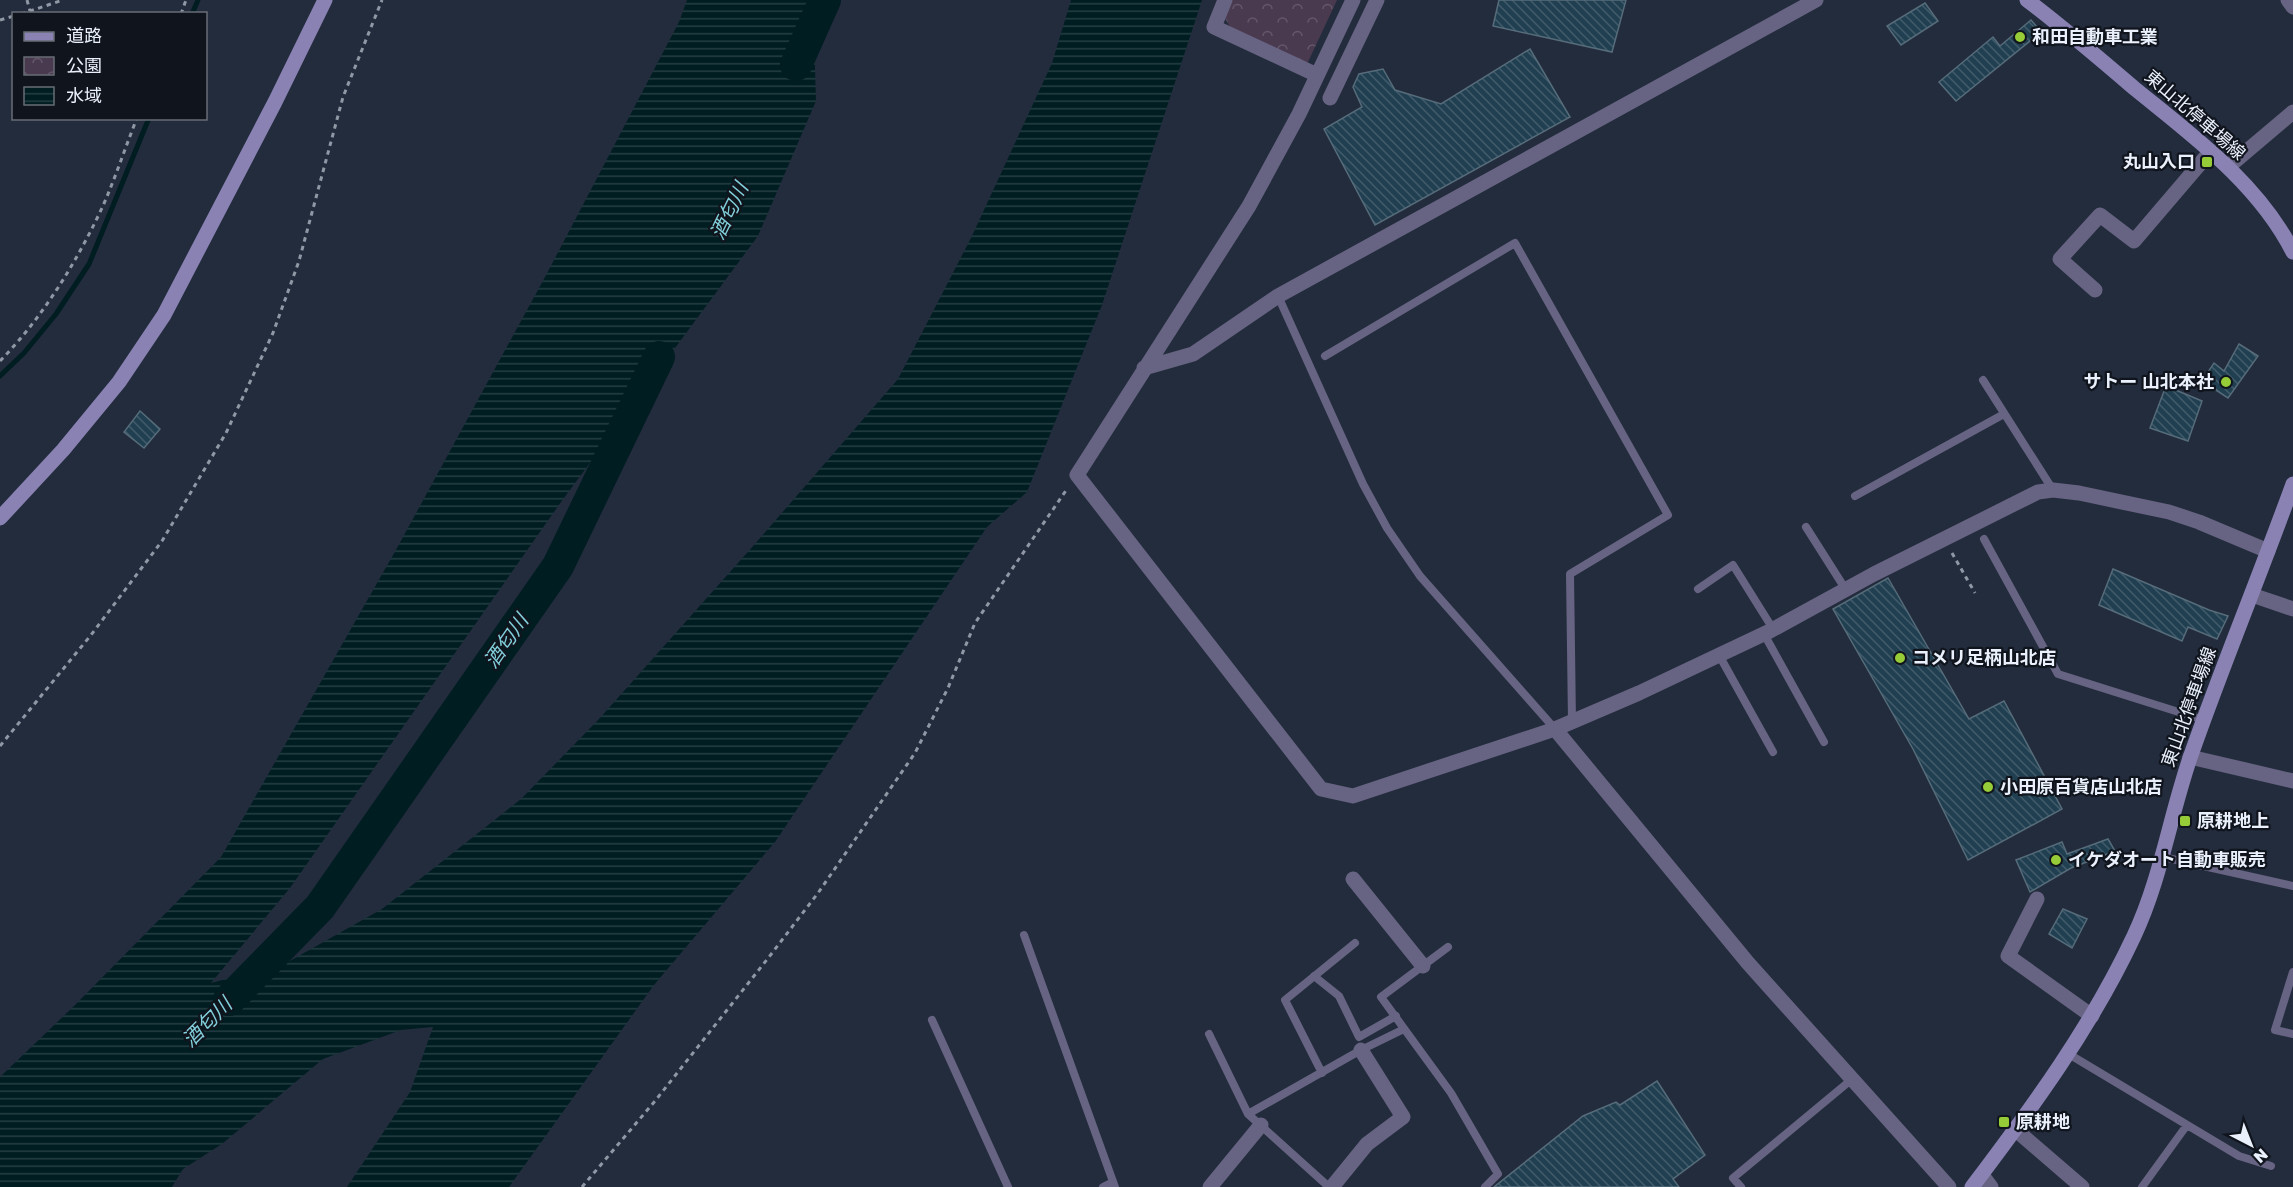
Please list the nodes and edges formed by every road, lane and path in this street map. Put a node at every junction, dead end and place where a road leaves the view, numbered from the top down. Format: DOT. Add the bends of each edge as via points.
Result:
graph roads {
  1 [pos="27,0"];
  2 [pos="63,0"];
  3 [pos="325,0"];
  4 [pos="382,0"];
  5 [pos="1225,0"];
  6 [pos="1353,0"];
  7 [pos="1377,0"];
  8 [pos="1816,0"];
  9 [pos="2027,0"];
  10 [pos="2288,0"];
  11 [pos="2293,7"];
  12 [pos="30,11"];
  13 [pos="27,12"];
  14 [pos="1317,75"];
  15 [pos="1330,98"];
  16 [pos="2293,112"];
  17 [pos="136,120"];
  18 [pos="2210,152"];
  19 [pos="2228,167"];
  20 [pos="2293,252"];
  21 [pos="2095,290"];
  22 [pos="1278,296"];
  23 [pos="1325,356"];
  24 [pos="0,361"];
  25 [pos="1144,368"];
  26 [pos="1983,380"];
  27 [pos="2004,414"];
  28 [pos="1077,475"];
  29 [pos="2293,484"];
  30 [pos="2053,490"];
  31 [pos="1855,496"];
  32 [pos="0,518"];
  33 [pos="1806,527"];
  34 [pos="1944,539"];
  35 [pos="1984,539"];
  36 [pos="2268,551"];
  37 [pos="1698,589"];
  38 [pos="1845,590"];
  39 [pos="1975,593"];
  40 [pos="2252,595"];
  41 [pos="2293,609"];
  42 [pos="1769,631"];
  43 [pos="1719,655"];
  44 [pos="2204,720"];
  45 [pos="1572,722"];
  46 [pos="1555,729"];
  47 [pos="1824,742"];
  48 [pos="0,746"];
  49 [pos="1773,752"];
  50 [pos="2190,757"];
  51 [pos="2293,781"];
  52 [pos="2163,857"];
  53 [pos="1353,879"];
  54 [pos="2293,886"];
  55 [pos="2037,899"];
  56 [pos="1024,935"];
  57 [pos="1355,943"];
  58 [pos="1448,947"];
  59 [pos="1423,966"];
  60 [pos="2293,972"];
  61 [pos="1314,976"];
  62 [pos="1396,1016"];
  63 [pos="2091,1016"];
  64 [pos="932,1020"];
  65 [pos="1404,1029"];
  66 [pos="1209,1034"];
  67 [pos="2293,1034"];
  68 [pos="1361,1050"];
  69 [pos="2067,1053"];
  70 [pos="1322,1073"];
  71 [pos="1851,1080"];
  72 [pos="1248,1114"];
  73 [pos="1261,1125"];
  74 [pos="2187,1125"];
  75 [pos="2016,1130"];
  76 [pos="2271,1166"];
  77 [pos="1982,1183"];
  78 [pos="1114,1184"];
  79 [pos="582,1187"];
  80 [pos="1008,1187"];
  81 [pos="1103,1187"];
  82 [pos="1210,1187"];
  83 [pos="1330,1187"];
  84 [pos="1485,1187"];
  85 [pos="1741,1187"];
  86 [pos="1949,1187"];
  87 [pos="2082,1187"];
  88 [pos="2142,1187"];
  1 -- 12 [label="path"];
  2 -- 12 [label="path"];
  3 -- 32 [label="main road" via="164,315 119,382"];
  4 -- 48 [label="path" via="343,97 299,261 277,323 226,433 162,541"];
  5 -- 14 [label="street" via="1214,27"];
  6 -- 14 [label="street"];
  7 -- 15 [label="street"];
  8 -- 22 [label="street"];
  9 -- 18 [label="main road, 東山北停車場線"];
  10 -- 11 [label="street"];
  12 -- 13 [label="path"];
  14 -- 25 [label="street" via="1249,206"];
  16 -- 19 [label="street"];
  17 -- 24 [label="path" via="102,208 67,274"];
  18 -- 19 [label="main road, 東山北停車場線"];
  18 -- 21 [label="street" via="2134,241 2100,214 2060,259"];
  19 -- 20 [label="main road, 東山北停車場線" via="2262,203"];
  22 -- 25 [label="street" via="1193,354"];
  22 -- 46 [label="lane" via="1363,484 1387,528 1420,576"];
  23 -- 45 [label="lane" via="1515,243 1668,515 1570,574"];
  25 -- 28 [label="street"];
  26 -- 27 [label="lane"];
  27 -- 30 [label="lane"];
  27 -- 31 [label="lane"];
  28 -- 46 [label="street" via="1321,789 1353,796"];
  28 -- 79 [label="path" via="975,623 915,753 818,893 655,1101"];
  29 -- 36 [label="main road, 東山北停車場線"];
  30 -- 34 [label="street" via="2037,492"];
  30 -- 36 [label="street" via="2169,512"];
  33 -- 38 [label="lane"];
  34 -- 38 [label="street"];
  34 -- 39 [label="path"];
  35 -- 44 [label="lane" via="2058,674"];
  36 -- 40 [label="main road, 東山北停車場線"];
  37 -- 42 [label="lane" via="1733,565"];
  38 -- 42 [label="street"];
  40 -- 41 [label="street"];
  40 -- 44 [label="main road, 東山北停車場線"];
  42 -- 43 [label="street"];
  42 -- 47 [label="lane"];
  43 -- 45 [label="street"];
  43 -- 49 [label="lane"];
  44 -- 50 [label="main road, 東山北停車場線"];
  45 -- 46 [label="street"];
  46 -- 71 [label="street" via="1740,954"];
  50 -- 51 [label="street"];
  50 -- 52 [label="main road, 東山北停車場線"];
  52 -- 54 [label="lane"];
  52 -- 63 [label="main road, 東山北停車場線" via="2134,936"];
  53 -- 59 [label="street"];
  55 -- 63 [label="street" via="2008,956"];
  56 -- 78 [label="lane"];
  57 -- 61 [label="lane"];
  58 -- 59 [label="lane"];
  59 -- 62 [label="lane" via="1382,997"];
  60 -- 67 [label="lane" via="2275,1030"];
  61 -- 62 [label="lane" via="1339,996 1359,1037"];
  61 -- 70 [label="lane" via="1285,999"];
  62 -- 65 [label="lane"];
  63 -- 69 [label="main road, 東山北停車場線"];
  64 -- 80 [label="lane"];
  65 -- 68 [label="lane"];
  65 -- 84 [label="lane" via="1451,1093 1498,1174"];
  66 -- 72 [label="lane"];
  68 -- 70 [label="lane"];
  68 -- 83 [label="street" via="1403,1117 1367,1144"];
  69 -- 74 [label="lane"];
  69 -- 75 [label="main road, 東山北停車場線"];
  70 -- 72 [label="lane"];
  71 -- 85 [label="lane" via="1733,1178"];
  71 -- 86 [label="street"];
  72 -- 73 [label="lane"];
  73 -- 82 [label="street"];
  73 -- 83 [label="lane"];
  74 -- 76 [label="lane" via="2238,1156"];
  74 -- 88 [label="lane"];
  75 -- 77 [label="main road, 東山北停車場線"];
  75 -- 87 [label="street"];
  78 -- 81 [label="lane"];
}
